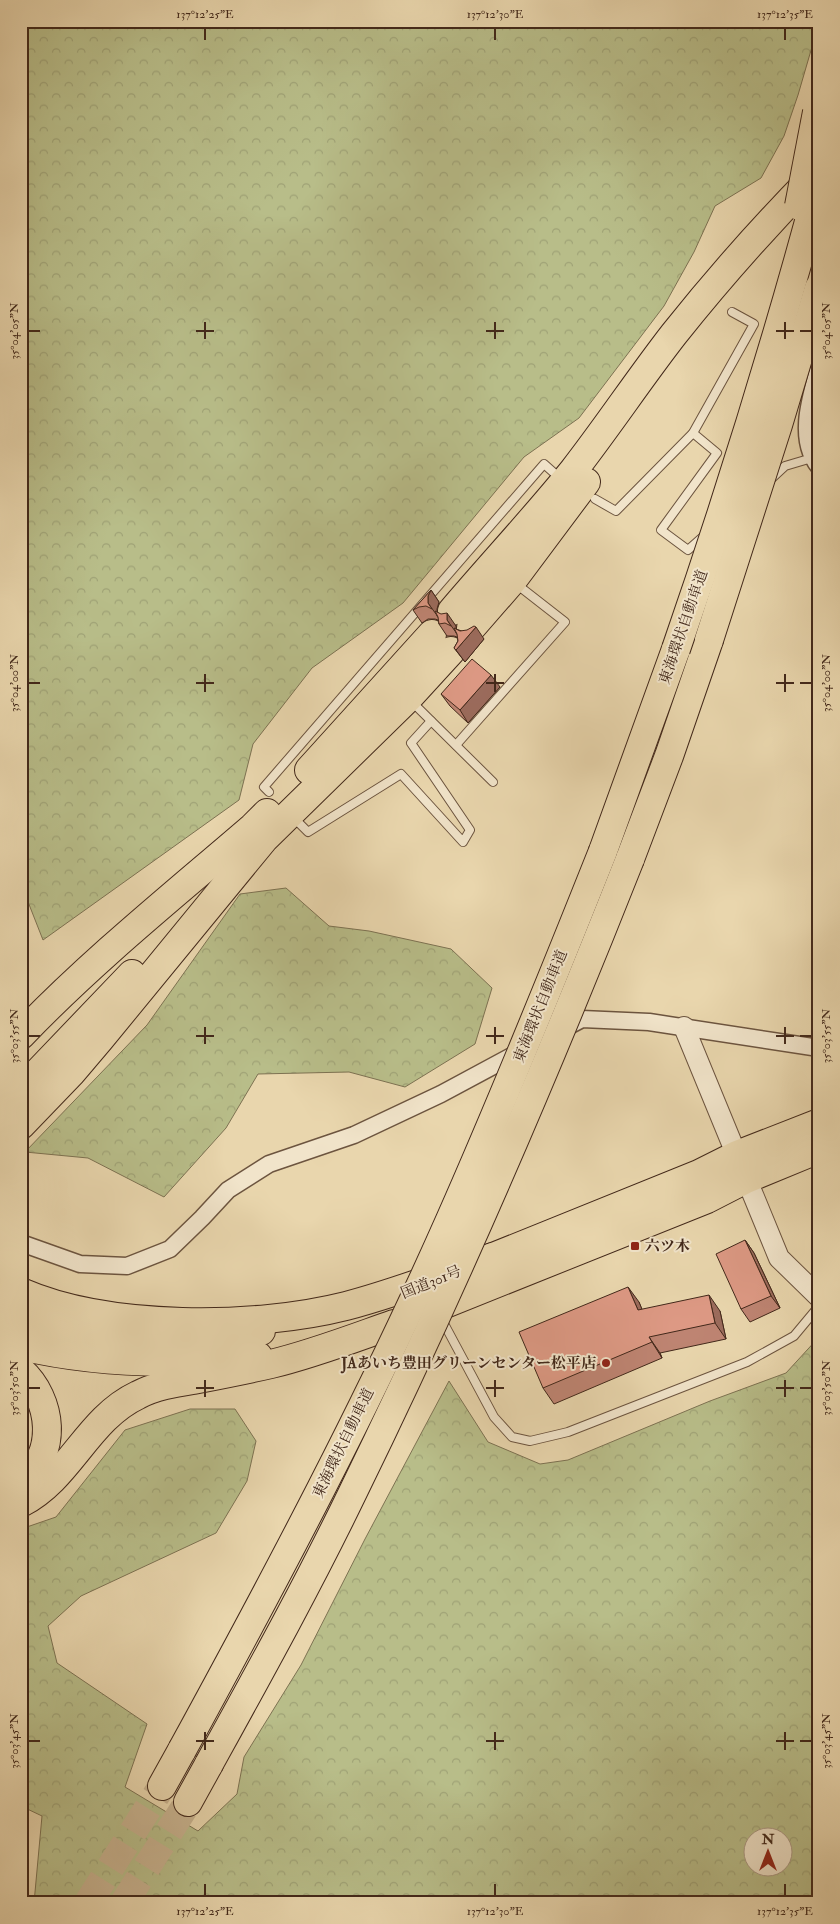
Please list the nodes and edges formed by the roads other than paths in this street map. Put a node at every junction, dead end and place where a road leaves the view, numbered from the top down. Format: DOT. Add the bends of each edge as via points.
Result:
graph roads {
  1 [pos="818,107"];
  2 [pos="819,171"];
  3 [pos="819,185"];
  4 [pos="819,196"];
  5 [pos="819,288"];
  6 [pos="732,312"];
  7 [pos="819,367"];
  8 [pos="753,415"];
  9 [pos="693,433"];
  10 [pos="815,462"];
  11 [pos="553,472"];
  12 [pos="748,498"];
  13 [pos="595,499"];
  14 [pos="732,511"];
  15 [pos="512,581"];
  16 [pos="442,642"];
  17 [pos="399,690"];
  18 [pos="431,721"];
  19 [pos="456,745"];
  20 [pos="493,782"];
  21 [pos="269,792"];
  22 [pos="299,823"];
  23 [pos="259,833"];
  24 [pos="684,1026"];
  25 [pos="21,1035"];
  26 [pos="819,1048"];
  27 [pos="21,1067"];
  28 [pos="21,1090"];
  29 [pos="819,1123"];
  30 [pos="21,1125"];
  31 [pos="819,1149"];
  32 [pos="741,1167"];
  33 [pos="21,1243"];
  34 [pos="493,1257"];
  35 [pos="21,1292"];
  36 [pos="819,1297"];
  37 [pos="819,1306"];
  38 [pos="436,1308"];
  39 [pos="21,1322"];
  40 [pos="394,1324"];
  41 [pos="21,1346"];
  42 [pos="21,1371"];
  43 [pos="21,1481"];
  44 [pos="21,1502"];
  45 [pos="162,1786"];
  46 [pos="188,1802"];
  1 -- 8 [label="highway, bridge"];
  2 -- 15 [label="highway" via="705,297 536,516 461,620"];
  3 -- 8 [label="highway, 東海環状自動車道, bridge"];
  4 -- 15 [label="highway" via="724,300"];
  5 -- 46 [label="highway, 東海環状自動車道, bridge" via="709,640 630,859 542,1078 472,1239 352,1494 280,1635"];
  6 -- 9 [label="lane" via="754,324"];
  7 -- 10 [label="street" via="806,422"];
  8 -- 45 [label="highway, 東海環状自動車道, bridge" via="717,531 603,851 446,1230 324,1485"];
  9 -- 13 [label="lane" via="616,511"];
  9 -- 14 [label="lane" via="717,453 661,530 688,550"];
  10 -- 12 [label="lane" via="785,466"];
  11 -- 21 [label="lane" via="544,464 264,787"];
  15 -- 19 [label="lane" via="565,622"];
  16 -- 17 [label="highway"];
  17 -- 18 [label="lane"];
  17 -- 23 [label="highway"];
  18 -- 19 [label="lane"];
  18 -- 22 [label="lane" via="411,743 470,830 462,842 401,774 308,832"];
  19 -- 20 [label="lane"];
  23 -- 25 [label="highway" via="81,977"];
  23 -- 27 [label="highway"];
  23 -- 28 [label="highway"];
  23 -- 30 [label="highway" via="100,1040"];
  24 -- 26 [label="street"];
  24 -- 32 [label="street"];
  24 -- 33 [label="street" via="582,1019 441,1094 362,1131 269,1164 228,1190 170,1249 127,1266 80,1264"];
  29 -- 32 [label="highway, 国道301号"];
  31 -- 32 [label="highway, 国道301号"];
  32 -- 34 [label="highway, 国道301号" via="699,1174"];
  32 -- 36 [label="street" via="779,1258"];
  32 -- 38 [label="highway, 国道301号" via="707,1199"];
  34 -- 35 [label="highway" via="384,1295 280,1318 181,1322 130,1317 83,1311"];
  34 -- 39 [label="highway, 国道301号" via="385,1301 292,1327 222,1336 155,1338 90,1334"];
  37 -- 38 [label="lane" via="794,1336 747,1362 568,1432 530,1441 512,1437 494,1417"];
  38 -- 40 [label="highway, 国道301号"];
  40 -- 41 [label="highway, 国道301号" via="304,1349 222,1361 143,1362"];
  40 -- 44 [label="highway" via="301,1356 138,1394 107,1415 49,1482"];
  42 -- 43 [label="highway" via="42,1398 48,1426 41,1455"];
}
